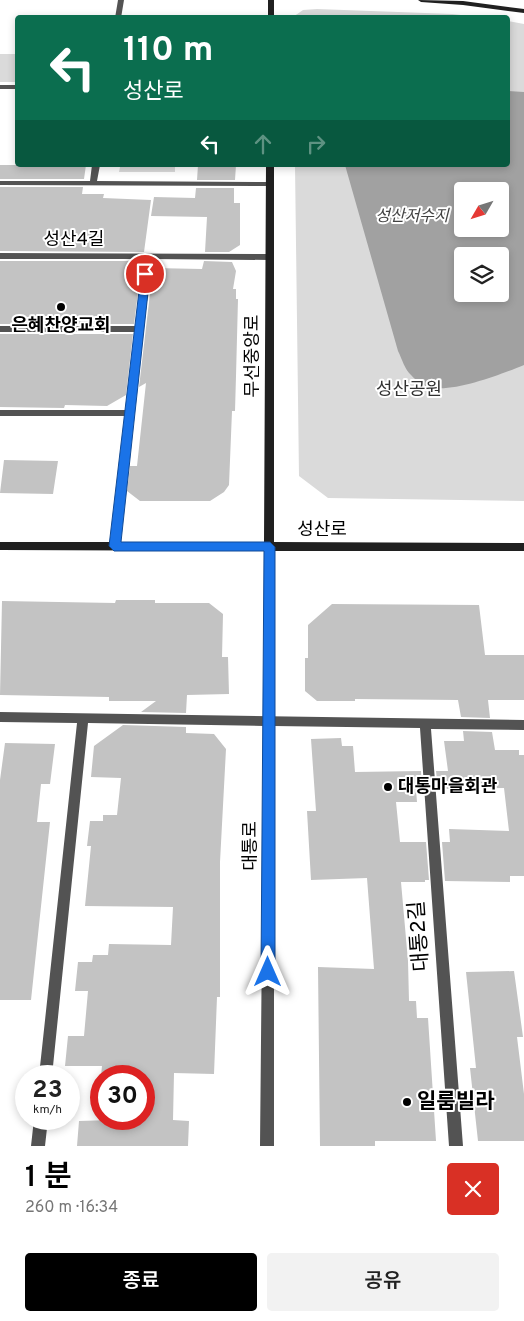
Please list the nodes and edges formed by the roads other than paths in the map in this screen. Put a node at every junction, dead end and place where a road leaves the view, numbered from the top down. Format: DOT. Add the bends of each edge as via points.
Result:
graph roads {
  1 [pos="121,0"];
  2 [pos="271,0"];
  3 [pos="421,0"];
  4 [pos="524,11"];
  5 [pos="118,15"];
  6 [pos="271,15"];
  7 [pos="0,87"];
  8 [pos="15,87"];
  9 [pos="96,167"];
  10 [pos="270,167"];
  11 [pos="0,183"];
  12 [pos="93,183"];
  13 [pos="270,184"];
  14 [pos="0,256"];
  15 [pos="148,256"];
  16 [pos="270,257"];
  17 [pos="138,329"];
  18 [pos="0,330"];
  19 [pos="0,413"];
  20 [pos="130,413"];
  21 [pos="0,546"];
  22 [pos="114,546"];
  23 [pos="270,547"];
  24 [pos="524,547"];
  25 [pos="0,717"];
  26 [pos="84,718"];
  27 [pos="269,721"];
  28 [pos="425,723"];
  29 [pos="524,724"];
  30 [pos="46,1065"];
  31 [pos="40,1130"];
  32 [pos="38,1146"];
  33 [pos="267,1146"];
  34 [pos="456,1146"];
  1 -- 5 [label="street"];
  2 -- 6 [label="street"];
  3 -- 4 [label="street"];
  7 -- 8 [label="street"];
  9 -- 12 [label="street"];
  10 -- 13 [label="street, 무선중앙로"];
  11 -- 12 [label="street"];
  12 -- 13 [label="street"];
  13 -- 16 [label="street, 무선중앙로"];
  14 -- 15 [label="street, 성산4길"];
  15 -- 16 [label="street, 성산4길"];
  15 -- 17 [label="street"];
  16 -- 23 [label="street, 무선중앙로"];
  17 -- 18 [label="street"];
  17 -- 20 [label="street"];
  19 -- 20 [label="street"];
  20 -- 22 [label="street"];
  21 -- 22 [label="street, 성산로"];
  22 -- 23 [label="street, 성산로"];
  23 -- 24 [label="street, 성산로"];
  23 -- 27 [label="street, 대통로"];
  25 -- 26 [label="street"];
  26 -- 27 [label="street"];
  26 -- 30 [label="street"];
  27 -- 28 [label="street"];
  27 -- 33 [label="street, 대통로"];
  28 -- 29 [label="street"];
  28 -- 34 [label="street, 대통2길"];
  31 -- 32 [label="street"];
}
